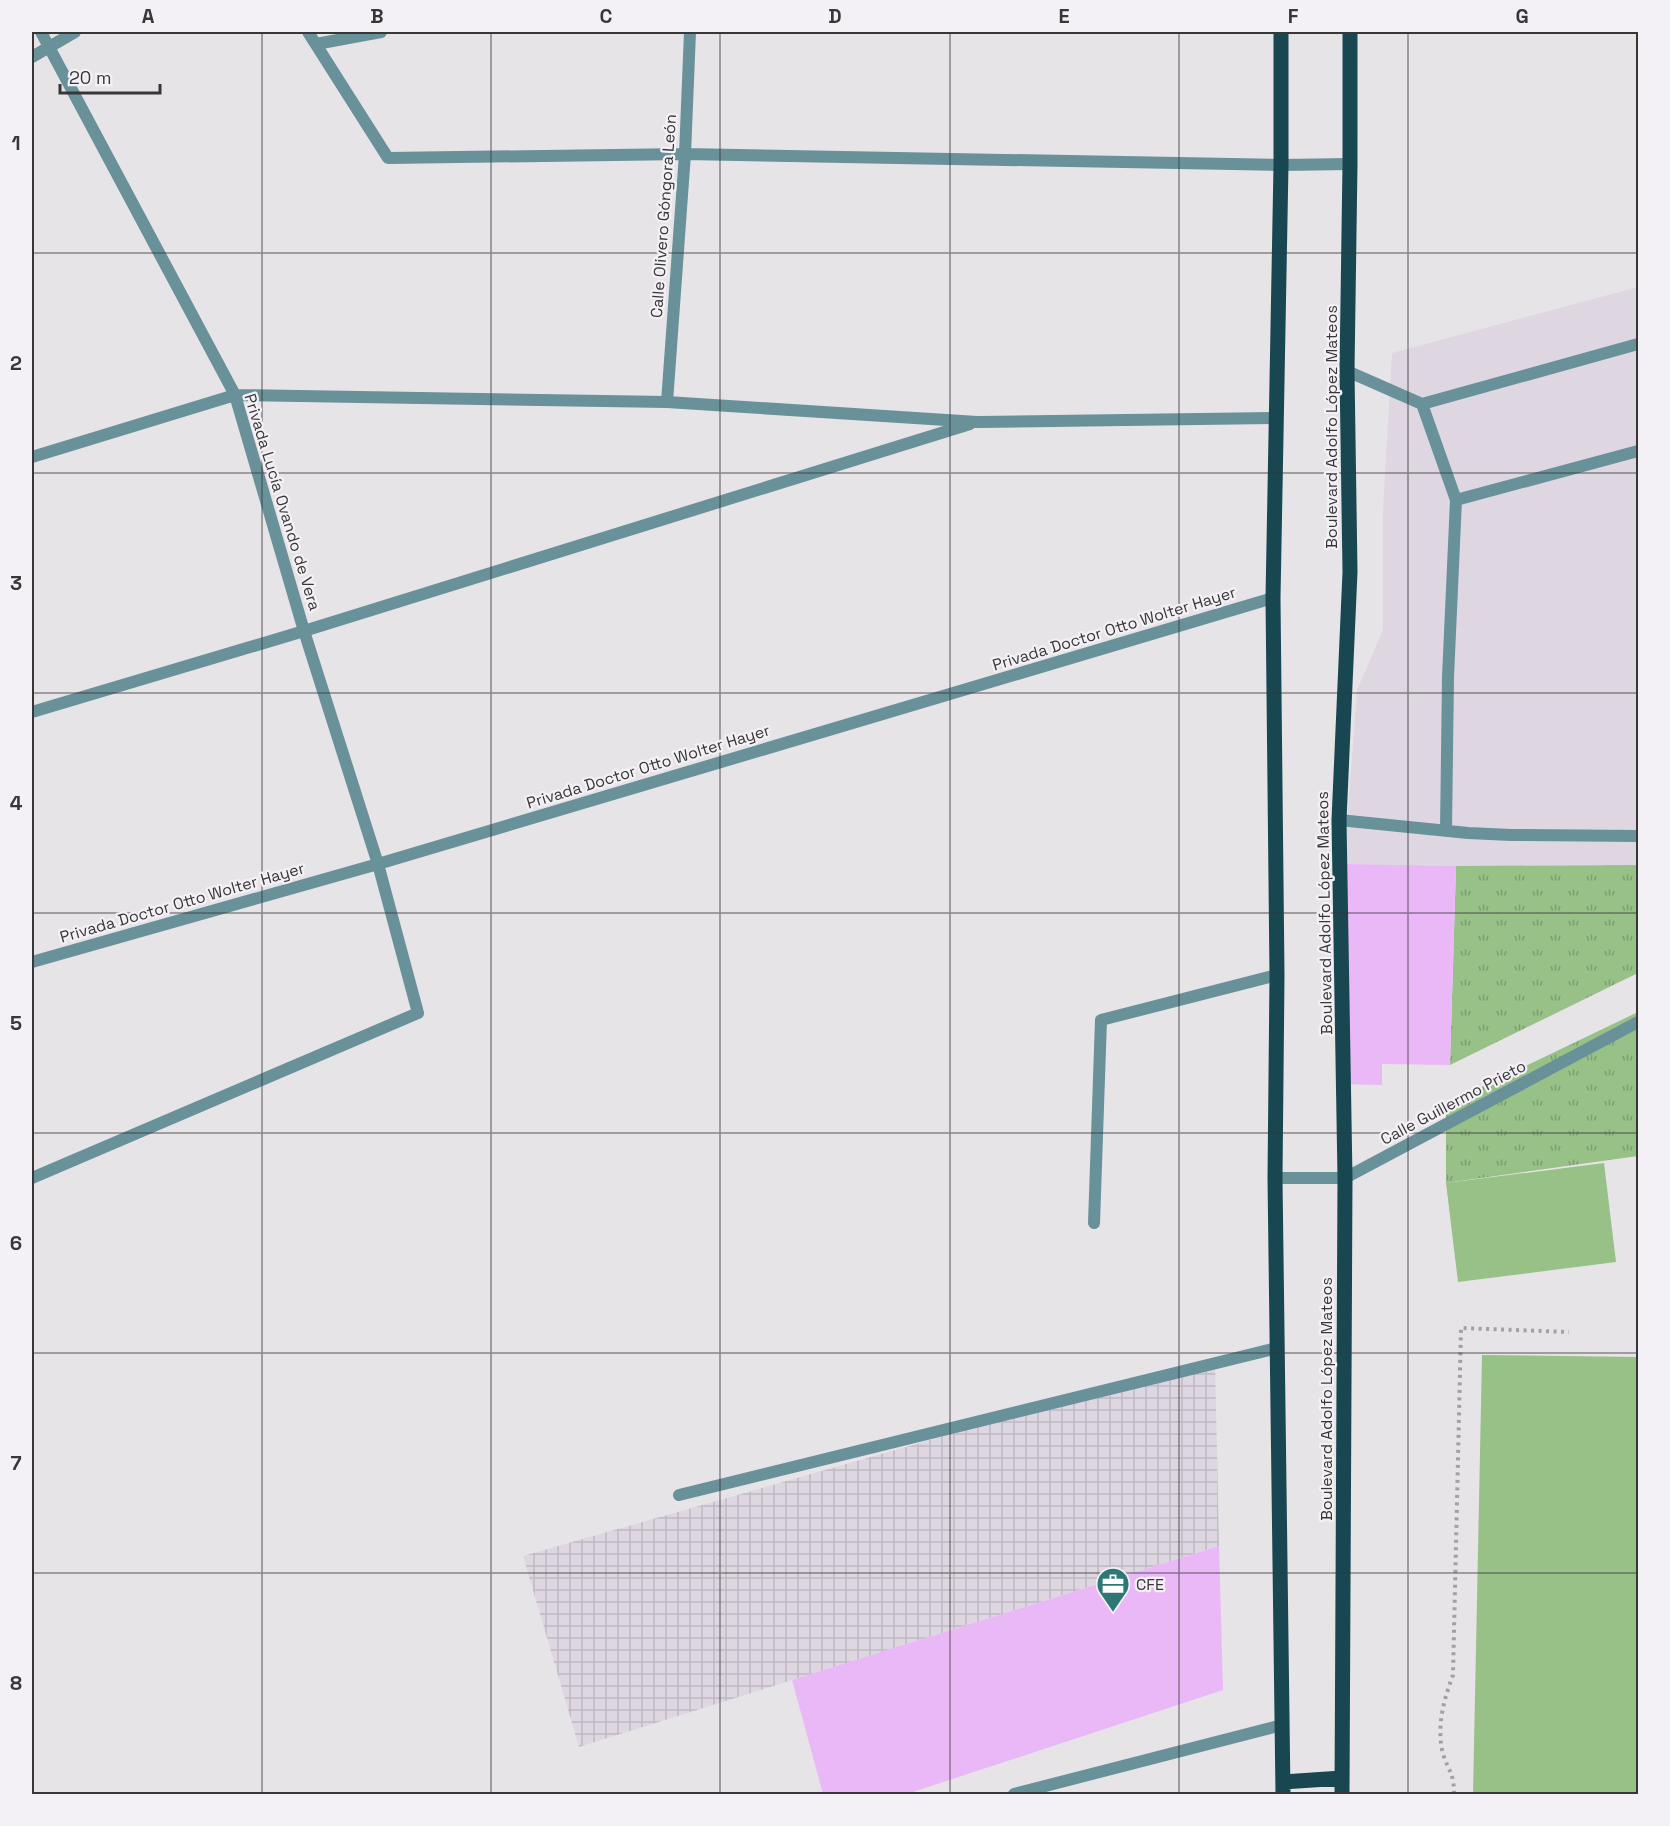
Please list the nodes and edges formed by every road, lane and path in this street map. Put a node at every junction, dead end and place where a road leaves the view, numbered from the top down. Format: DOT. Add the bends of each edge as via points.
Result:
graph roads {
  1 [pos="41,32"];
  2 [pos="75,32"];
  3 [pos="308,32"];
  4 [pos="381,32"];
  5 [pos="690,32"];
  6 [pos="1281,32"];
  7 [pos="1350,32"];
  8 [pos="316,44"];
  9 [pos="50,46"];
  10 [pos="32,57"];
  11 [pos="685,154"];
  12 [pos="1350,164"];
  13 [pos="1281,165"];
  14 [pos="1638,344"];
  15 [pos="1347,371"];
  16 [pos="235,395"];
  17 [pos="667,402"];
  18 [pos="1422,405"];
  19 [pos="1277,418"];
  20 [pos="977,422"];
  21 [pos="1638,451"];
  22 [pos="32,457"];
  23 [pos="1456,500"];
  24 [pos="1273,598"];
  25 [pos="304,632"];
  26 [pos="32,712"];
  27 [pos="1339,820"];
  28 [pos="1446,830"];
  29 [pos="1638,836"];
  30 [pos="378,864"];
  31 [pos="32,962"];
  32 [pos="1277,975"];
  33 [pos="1638,1022"];
  34 [pos="32,1178"];
  35 [pos="1275,1178"];
  36 [pos="1345,1178"];
  37 [pos="1094,1223"];
  38 [pos="1569,1332"];
  39 [pos="1277,1348"];
  40 [pos="679,1495"];
  41 [pos="1282,1725"];
  42 [pos="1342,1778"];
  43 [pos="1283,1788"];
  44 [pos="1014,1794"];
  45 [pos="1342,1794"];
  46 [pos="1454,1794"];
  1 -- 9 [label="street, Privada Lucía Ovando de Vera"];
  2 -- 9 [label="street"];
  3 -- 8 [label="street"];
  4 -- 8 [label="street"];
  5 -- 11 [label="street, Calle Olivero Góngora León"];
  6 -- 13 [label="main road"];
  7 -- 12 [label="main road, Boulevard Adolfo López Mateos"];
  8 -- 11 [label="street" via="388,158"];
  9 -- 10 [label="street"];
  9 -- 16 [label="street, Privada Lucía Ovando de Vera"];
  11 -- 13 [label="street"];
  11 -- 17 [label="street, Calle Olivero Góngora León"];
  12 -- 13 [label="street"];
  12 -- 15 [label="main road, Boulevard Adolfo López Mateos"];
  13 -- 19 [label="main road"];
  14 -- 18 [label="street"];
  15 -- 18 [label="street"];
  15 -- 27 [label="main road, Boulevard Adolfo López Mateos" via="1350,572"];
  16 -- 17 [label="street"];
  16 -- 22 [label="street"];
  16 -- 25 [label="street, Privada Lucía Ovando de Vera"];
  17 -- 20 [label="street"];
  18 -- 23 [label="street"];
  19 -- 20 [label="street"];
  19 -- 24 [label="main road"];
  20 -- 25 [label="street"];
  21 -- 23 [label="street"];
  23 -- 28 [label="street"];
  24 -- 30 [label="street, Privada Doctor Otto Wolter Hayer"];
  24 -- 32 [label="main road"];
  25 -- 26 [label="street"];
  25 -- 30 [label="street, Privada Lucía Ovando de Vera"];
  27 -- 28 [label="street"];
  27 -- 36 [label="main road, Boulevard Adolfo López Mateos"];
  28 -- 29 [label="street" via="1511,836"];
  30 -- 31 [label="street, Privada Doctor Otto Wolter Hayer"];
  30 -- 34 [label="street, Privada Lucía Ovando de Vera" via="418,1013"];
  32 -- 35 [label="main road"];
  32 -- 37 [label="street" via="1101,1020"];
  33 -- 36 [label="street, Calle Guillermo Prieto"];
  35 -- 36 [label="street, Calle Guillermo Prieto"];
  35 -- 39 [label="main road"];
  36 -- 42 [label="main road, Boulevard Adolfo López Mateos"];
  38 -- 46 [label="path" via="1461,1328 1453,1675 1443,1702 1441,1728 1443,1753 1454,1778"];
  39 -- 40 [label="street"];
  39 -- 41 [label="main road"];
  41 -- 43 [label="main road"];
  41 -- 44 [label="street"];
  42 -- 43 [label="main road"];
  42 -- 45 [label="main road, Boulevard Adolfo López Mateos"];
}
